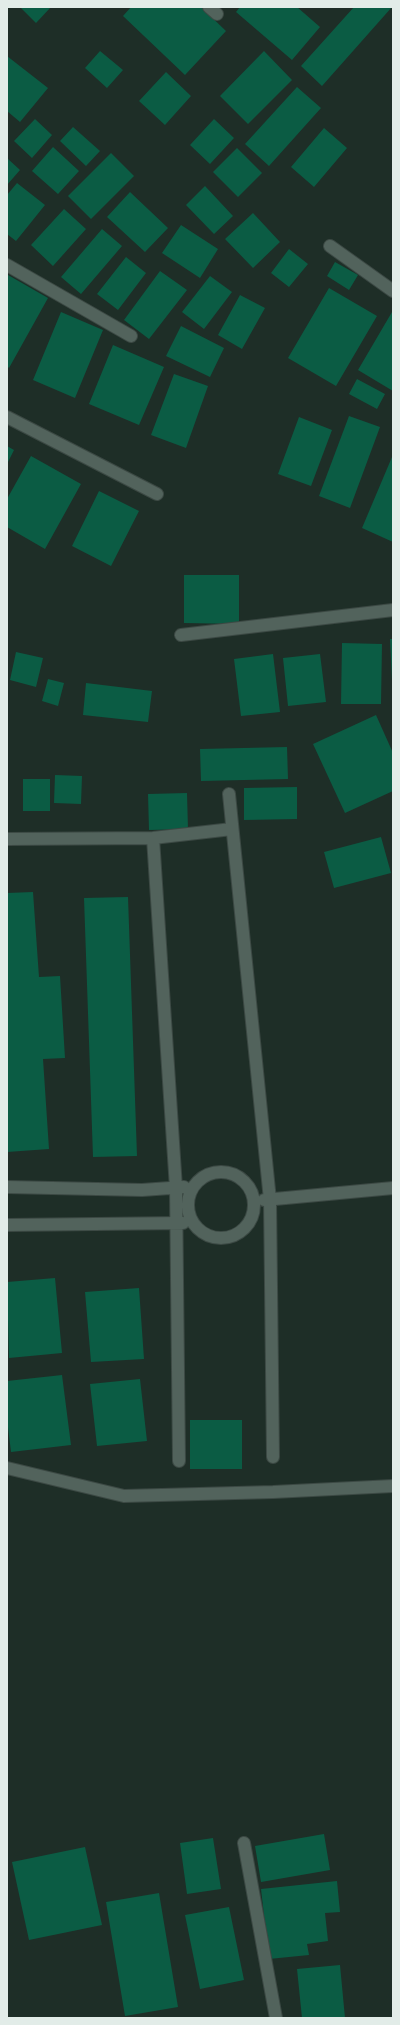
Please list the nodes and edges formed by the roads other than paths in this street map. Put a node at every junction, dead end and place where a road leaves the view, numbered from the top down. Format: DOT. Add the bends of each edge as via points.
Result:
graph roads {
  1 [pos="330,246"];
  2 [pos="7,265"];
  3 [pos="393,291"];
  4 [pos="131,336"];
  5 [pos="7,417"];
  6 [pos="157,494"];
  7 [pos="393,610"];
  8 [pos="180,635"];
  9 [pos="229,794"];
  10 [pos="232,829"];
  11 [pos="153,838"];
  12 [pos="7,840"];
  13 [pos="7,1187"];
  14 [pos="192,1187"];
  15 [pos="176,1188"];
  16 [pos="393,1188"];
  17 [pos="270,1200"];
  18 [pos="254,1201"];
  19 [pos="176,1223"];
  20 [pos="192,1223"];
  21 [pos="7,1225"];
  22 [pos="273,1457"];
  23 [pos="179,1461"];
  24 [pos="7,1468"];
  25 [pos="393,1486"];
  26 [pos="244,1843"];
  27 [pos="276,2018"];
  1 -- 3 [label="street"];
  2 -- 4 [label="street"];
  5 -- 6 [label="street"];
  7 -- 8 [label="street"];
  9 -- 10 [label="street"];
  10 -- 11 [label="street"];
  10 -- 17 [label="street"];
  11 -- 12 [label="street"];
  11 -- 15 [label="street"];
  13 -- 15 [label="street" via="142,1190"];
  14 -- 15 [label="street"];
  14 -- 18 [label="street" via="202,1177 214,1172 228,1172 240,1178 250,1188"];
  14 -- 20 [label="street" via="188,1198 188,1211"];
  15 -- 19 [label="street"];
  16 -- 17 [label="street"];
  17 -- 18 [label="street"];
  17 -- 22 [label="street"];
  18 -- 20 [label="street" via="254,1214 248,1225 238,1234 226,1239 213,1238 201,1232"];
  19 -- 20 [label="street"];
  19 -- 21 [label="street"];
  19 -- 23 [label="street"];
  24 -- 25 [label="street" via="124,1496"];
  26 -- 27 [label="street"];
}
